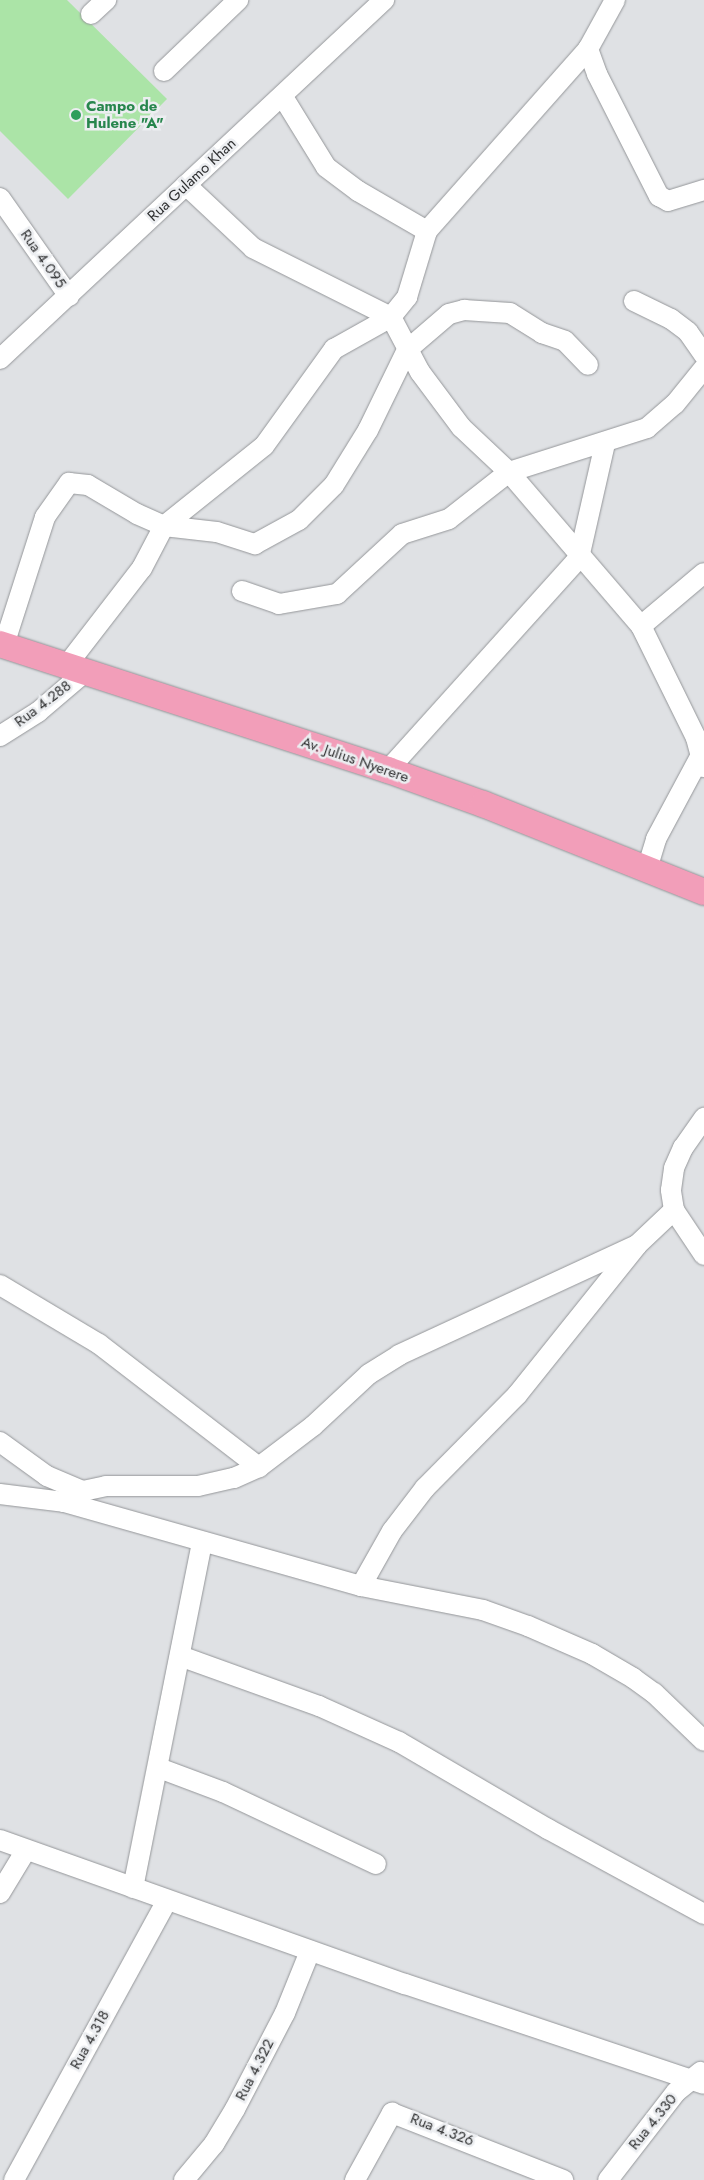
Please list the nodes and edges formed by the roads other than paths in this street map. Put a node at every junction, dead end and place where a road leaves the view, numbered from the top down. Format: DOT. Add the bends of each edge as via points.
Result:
graph roads {
  1 [pos="106,0"];
  2 [pos="238,0"];
  3 [pos="384,0"];
  4 [pos="615,0"];
  5 [pos="91,14"];
  6 [pos="588,49"];
  7 [pos="164,71"];
  8 [pos="283,97"];
  9 [pos="186,185"];
  10 [pos="704,190"];
  11 [pos="0,198"];
  12 [pos="426,230"];
  13 [pos="69,296"];
  14 [pos="634,301"];
  15 [pos="391,317"];
  16 [pos="407,350"];
  17 [pos="704,355"];
  18 [pos="0,359"];
  19 [pos="588,365"];
  20 [pos="704,368"];
  21 [pos="604,444"];
  22 [pos="509,472"];
  23 [pos="164,526"];
  24 [pos="580,558"];
  25 [pos="704,573"];
  26 [pos="242,591"];
  27 [pos="640,626"];
  28 [pos="2,644"];
  29 [pos="77,668"];
  30 [pos="0,736"];
  31 [pos="702,762"];
  32 [pos="388,770"];
  33 [pos="647,869"];
  34 [pos="704,892"];
  35 [pos="704,1118"];
  36 [pos="674,1210"];
  37 [pos="637,1246"];
  38 [pos="704,1255"];
  39 [pos="0,1285"];
  40 [pos="0,1442"];
  41 [pos="259,1467"];
  42 [pos="83,1491"];
  43 [pos="0,1494"];
  44 [pos="64,1502"];
  45 [pos="202,1542"];
  46 [pos="362,1586"];
  47 [pos="180,1656"];
  48 [pos="704,1741"];
  49 [pos="158,1768"];
  50 [pos="0,1840"];
  51 [pos="26,1850"];
  52 [pos="376,1864"];
  53 [pos="133,1888"];
  54 [pos="0,1893"];
  55 [pos="167,1900"];
  56 [pos="704,1914"];
  57 [pos="310,1951"];
  58 [pos="700,2077"];
  59 [pos="14,2180"];
  60 [pos="184,2180"];
  61 [pos="355,2180"];
  62 [pos="562,2180"];
  63 [pos="608,2180"];
  1 -- 5 [label="street"];
  2 -- 7 [label="street"];
  3 -- 8 [label="street, Rua Gulamo Khan"];
  4 -- 6 [label="street"];
  6 -- 10 [label="street" via="597,74 659,196 668,201"];
  6 -- 12 [label="street"];
  8 -- 9 [label="street, Rua Gulamo Khan"];
  8 -- 12 [label="street" via="326,167 358,192"];
  9 -- 13 [label="street, Rua Gulamo Khan"];
  9 -- 15 [label="street" via="253,248"];
  11 -- 13 [label="street, Rua 4.095"];
  12 -- 15 [label="street" via="407,297"];
  13 -- 18 [label="street, Rua Gulamo Khan"];
  14 -- 17 [label="street" via="682,327"];
  15 -- 16 [label="street"];
  15 -- 23 [label="street" via="334,349 264,446"];
  16 -- 19 [label="street" via="456,311 506,312 542,333 565,341"];
  16 -- 22 [label="street" via="461,428"];
  16 -- 23 [label="street" via="344,471 299,520 255,544 217,532"];
  20 -- 21 [label="street" via="674,404 647,428"];
  21 -- 22 [label="street"];
  21 -- 24 [label="street"];
  22 -- 24 [label="street"];
  22 -- 26 [label="street" via="449,519 402,534 337,594 279,604"];
  23 -- 28 [label="street" via="88,485 69,483 44,516"];
  23 -- 29 [label="street, Rua 4.288" via="142,568"];
  24 -- 27 [label="street"];
  24 -- 32 [label="street"];
  25 -- 27 [label="street"];
  27 -- 31 [label="street" via="696,738"];
  28 -- 29 [label="main road, Av. Julius Nyerere"];
  29 -- 30 [label="street, Rua 4.288" via="38,712"];
  29 -- 32 [label="main road, Av. Julius Nyerere"];
  31 -- 33 [label="street" via="656,839"];
  32 -- 33 [label="main road, Av. Julius Nyerere"];
  33 -- 34 [label="main road, Av. Julius Nyerere"];
  35 -- 36 [label="street" via="683,1148 674,1168 671,1190"];
  36 -- 37 [label="street"];
  36 -- 38 [label="street"];
  37 -- 41 [label="street" via="399,1355 369,1374 313,1426"];
  37 -- 46 [label="street" via="517,1395 425,1488 392,1531"];
  39 -- 41 [label="street" via="40,1312 99,1344"];
  40 -- 42 [label="street" via="47,1476"];
  41 -- 42 [label="street" via="234,1478 198,1486 137,1484"];
  42 -- 44 [label="street"];
  43 -- 44 [label="street"];
  44 -- 45 [label="street"];
  45 -- 46 [label="street"];
  45 -- 47 [label="street"];
  46 -- 48 [label="street" via="483,1610 558,1638 592,1654 654,1693"];
  47 -- 49 [label="street"];
  47 -- 56 [label="street" via="319,1706 399,1742 548,1829"];
  49 -- 52 [label="street" via="223,1792"];
  49 -- 53 [label="street"];
  50 -- 51 [label="street"];
  51 -- 53 [label="street"];
  51 -- 54 [label="street"];
  53 -- 55 [label="street"];
  55 -- 57 [label="street"];
  55 -- 59 [label="street, Rua 4.318"];
  57 -- 58 [label="street"];
  57 -- 60 [label="street, Rua 4.322" via="285,2013 234,2109 214,2144"];
  58 -- 63 [label="street, Rua 4.330" via="676,2092"];
  61 -- 62 [label="street, Rua 4.326" via="392,2113"];
}
